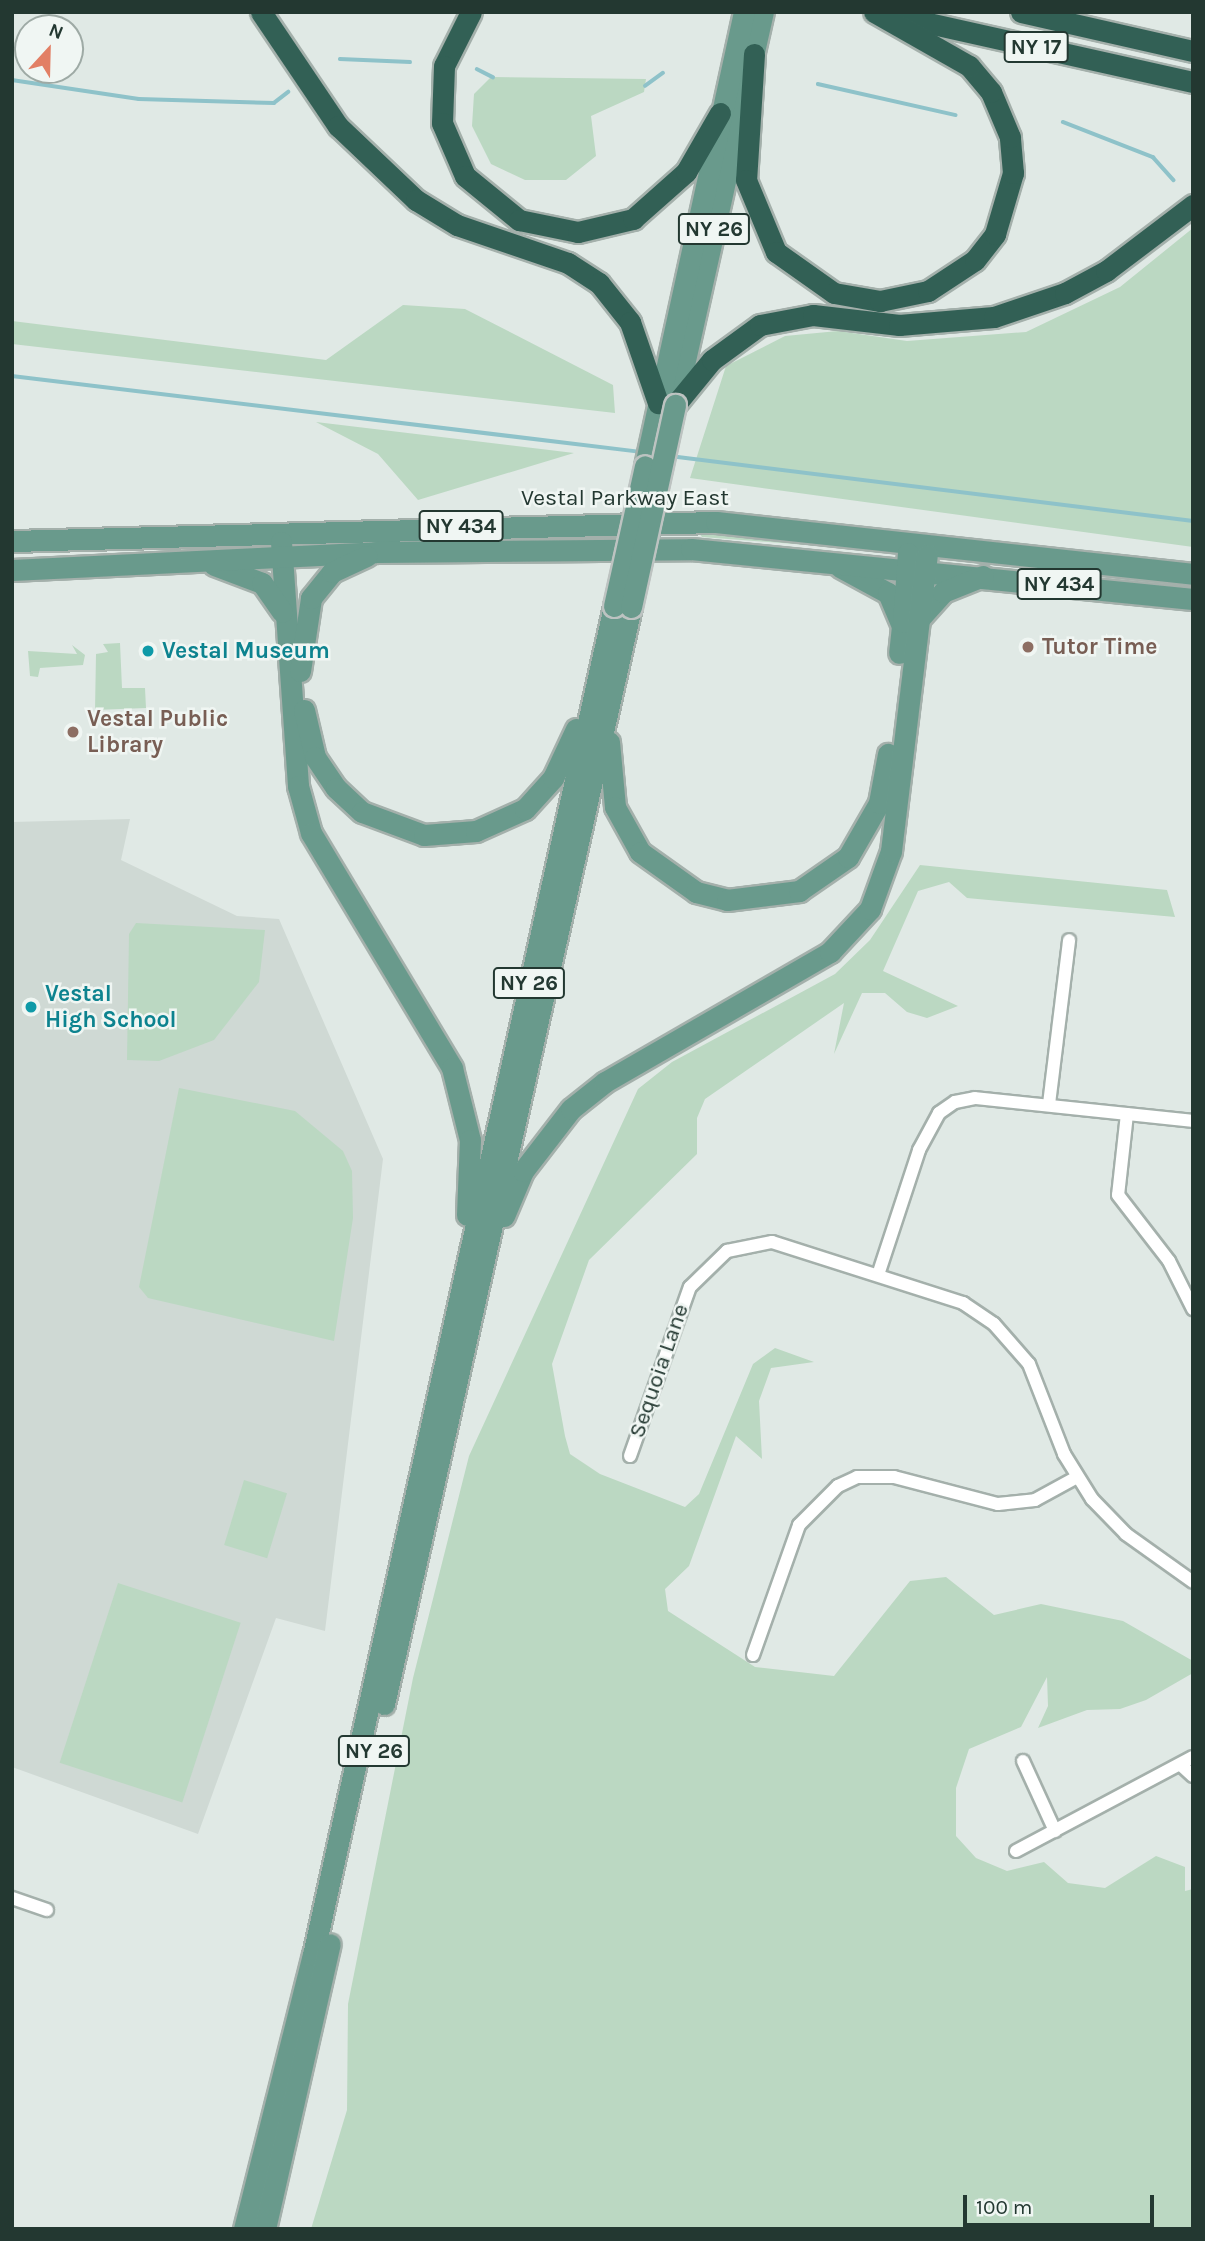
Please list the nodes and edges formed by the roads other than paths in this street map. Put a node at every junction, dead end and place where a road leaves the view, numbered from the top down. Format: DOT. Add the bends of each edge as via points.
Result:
graph roads {
  1 [pos="261,12"];
  2 [pos="471,12"];
  3 [pos="744,12"];
  4 [pos="763,12"];
  5 [pos="876,12"];
  6 [pos="1021,12"];
  7 [pos="1193,51"];
  8 [pos="744,53"];
  9 [pos="1193,82"];
  10 [pos="720,113"];
  11 [pos="1193,205"];
  12 [pos="667,404"];
  13 [pos="288,532"];
  14 [pos="12,541"];
  15 [pos="919,541"];
  16 [pos="376,552"];
  17 [pos="289,555"];
  18 [pos="808,556"];
  19 [pos="196,560"];
  20 [pos="916,567"];
  21 [pos="12,570"];
  22 [pos="1193,574"];
  23 [pos="985,575"];
  24 [pos="1193,599"];
  25 [pos="283,614"];
  26 [pos="910,623"];
  27 [pos="300,671"];
  28 [pos="602,693"];
  29 [pos="1069,940"];
  30 [pos="1049,1104"];
  31 [pos="1127,1114"];
  32 [pos="1193,1121"];
  33 [pos="472,1275"];
  34 [pos="878,1275"];
  35 [pos="1193,1309"];
  36 [pos="630,1457"];
  37 [pos="1077,1477"];
  38 [pos="1193,1582"];
  39 [pos="753,1655"];
  40 [pos="1193,1757"];
  41 [pos="1023,1761"];
  42 [pos="1181,1765"];
  43 [pos="1193,1776"];
  44 [pos="1055,1831"];
  45 [pos="1016,1852"];
  46 [pos="12,1898"];
  47 [pos="47,1910"];
  48 [pos="244,2229"];
  49 [pos="265,2229"];
  1 -- 12 [label="highway" via="338,126 416,200 457,225 568,262 599,283 630,322"];
  2 -- 10 [label="highway" via="444,65 442,122 465,176 519,220 578,232 633,219 686,173"];
  3 -- 8 [label="main road, NY 26"];
  4 -- 8 [label="main road, NY 26"];
  5 -- 8 [label="highway" via="969,66 991,92 1010,137 1013,173 995,234 975,260 928,291 880,301 843,295 799,274 776,252 746,180"];
  5 -- 9 [label="highway, NY 17"];
  6 -- 7 [label="highway, NY 17"];
  8 -- 10 [label="main road, NY 26"];
  8 -- 12 [label="main road, NY 26"];
  10 -- 12 [label="main road, NY 26"];
  11 -- 12 [label="highway" via="1106,271 994,317 899,325 813,314 760,325 712,360"];
  12 -- 28 [label="main road, NY 26, bridge"];
  13 -- 14 [label="main road, Vestal Parkway East / NY 434"];
  13 -- 15 [label="main road, Vestal Parkway East / NY 434" via="641,520"];
  13 -- 17 [label="main road"];
  15 -- 20 [label="main road"];
  15 -- 22 [label="main road, Vestal Parkway East / NY 434"];
  16 -- 17 [label="main road, NY 434"];
  16 -- 18 [label="main road, NY 434" via="587,547"];
  16 -- 27 [label="main road" via="321,581 312,598"];
  17 -- 19 [label="main road, NY 434"];
  17 -- 25 [label="main road"];
  17 -- 27 [label="main road"];
  18 -- 20 [label="main road, NY 434"];
  18 -- 26 [label="main road" via="877,583"];
  19 -- 21 [label="main road, NY 434"];
  19 -- 25 [label="main road" via="262,583"];
  20 -- 23 [label="main road, NY 434"];
  20 -- 26 [label="main road"];
  23 -- 24 [label="main road, NY 434"];
  23 -- 26 [label="main road" via="943,592"];
  25 -- 33 [label="main road" via="298,786 311,832 452,1068 470,1140"];
  26 -- 28 [label="main road" via="886,776 866,835 831,872 783,896 727,900 695,892 640,852 610,788"];
  26 -- 33 [label="main road" via="891,851 870,909 830,952 605,1082 570,1109 523,1171"];
  27 -- 28 [label="main road" via="306,729 325,775 362,812 424,835 476,831 525,809 554,778"];
  28 -- 33 [label="main road, NY 26"];
  29 -- 30 [label="street"];
  30 -- 31 [label="street"];
  30 -- 34 [label="street" via="954,1102 933,1122"];
  31 -- 32 [label="street"];
  31 -- 35 [label="street" via="1118,1195 1169,1261"];
  33 -- 48 [label="main road, NY 26"];
  33 -- 49 [label="main road, NY 26"];
  34 -- 36 [label="street, Sequoia Lane" via="772,1242 743,1244 710,1261 679,1308"];
  34 -- 37 [label="street, Sequoia Lane" via="963,1304 994,1325 1029,1364"];
  37 -- 38 [label="street, Sequoia Lane" via="1126,1534"];
  37 -- 39 [label="street" via="1035,1500 998,1504 894,1477 857,1477 838,1486 799,1525"];
  40 -- 42 [label="street"];
  41 -- 44 [label="street"];
  42 -- 43 [label="street"];
  42 -- 44 [label="street"];
  44 -- 45 [label="street"];
  46 -- 47 [label="street"];
}
